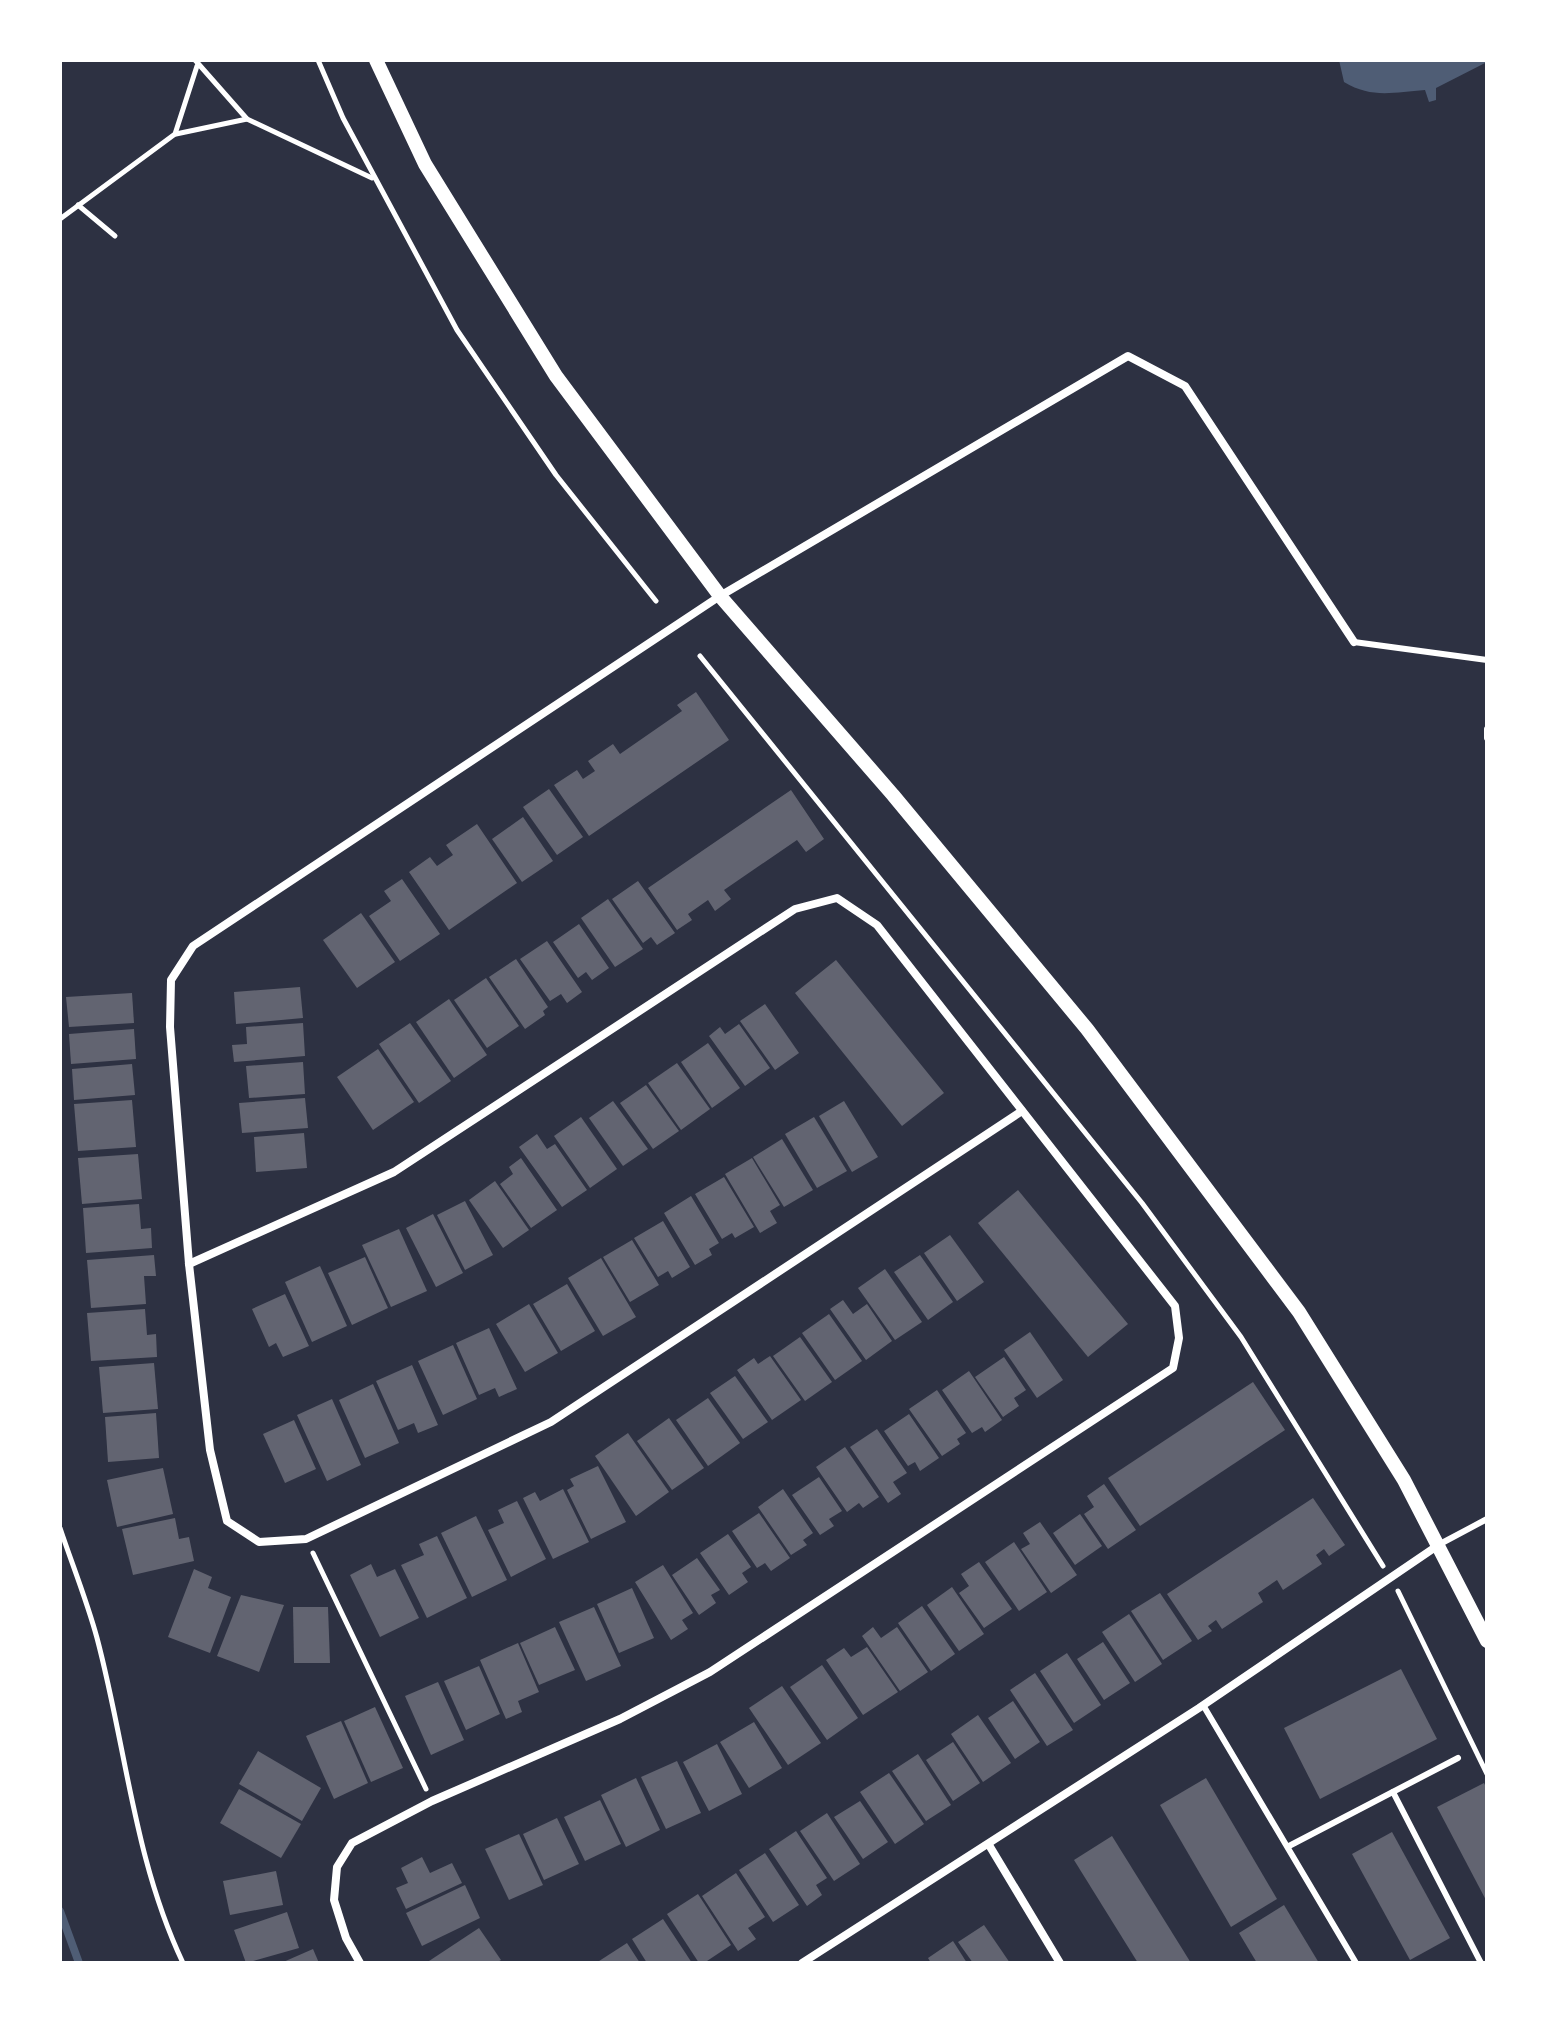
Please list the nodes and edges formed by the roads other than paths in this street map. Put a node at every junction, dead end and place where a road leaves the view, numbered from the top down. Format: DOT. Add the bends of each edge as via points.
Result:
graph roads {
  1 [pos="376,60"];
  2 [pos="720,596"];
  3 [pos="1354,642"];
  4 [pos="1487,660"];
  5 [pos="1487,729"];
  6 [pos="1487,738"];
  7 [pos="1022,1111"];
  8 [pos="189,1264"];
  9 [pos="1487,1519"];
  10 [pos="1440,1544"];
  11 [pos="1487,1641"];
  12 [pos="1203,1705"];
  13 [pos="1458,1758"];
  14 [pos="1393,1792"];
  15 [pos="989,1845"];
  16 [pos="1289,1846"];
  17 [pos="360,1963"];
  18 [pos="802,1963"];
  19 [pos="1060,1963"];
  20 [pos="1356,1963"];
  21 [pos="1481,1963"];
  1 -- 2 [label="street" via="425,164 556,376"];
  2 -- 3 [label="street" via="1128,356 1185,386"];
  2 -- 8 [label="street" via="193,946 183,958 171,980 170,1027"];
  2 -- 10 [label="street" via="1096,1041 1299,1312"];
  3 -- 4 [label="lane"];
  5 -- 6 [label="lane"];
  7 -- 8 [label="street" via="877,925 837,898 795,909 394,1172"];
  7 -- 8 [label="street" via="551,1422 306,1539 259,1542 227,1521 210,1450"];
  7 -- 17 [label="street" via="1175,1306 1179,1338 1173,1368 710,1672 352,1843 337,1867 334,1900"];
  9 -- 10 [label="lane"];
  10 -- 11 [label="street"];
  10 -- 12 [label="street"];
  12 -- 15 [label="street"];
  12 -- 16 [label="lane"];
  13 -- 14 [label="lane"];
  14 -- 16 [label="lane"];
  14 -- 21 [label="lane"];
  15 -- 18 [label="street"];
  15 -- 19 [label="street"];
  16 -- 20 [label="lane"];
}
